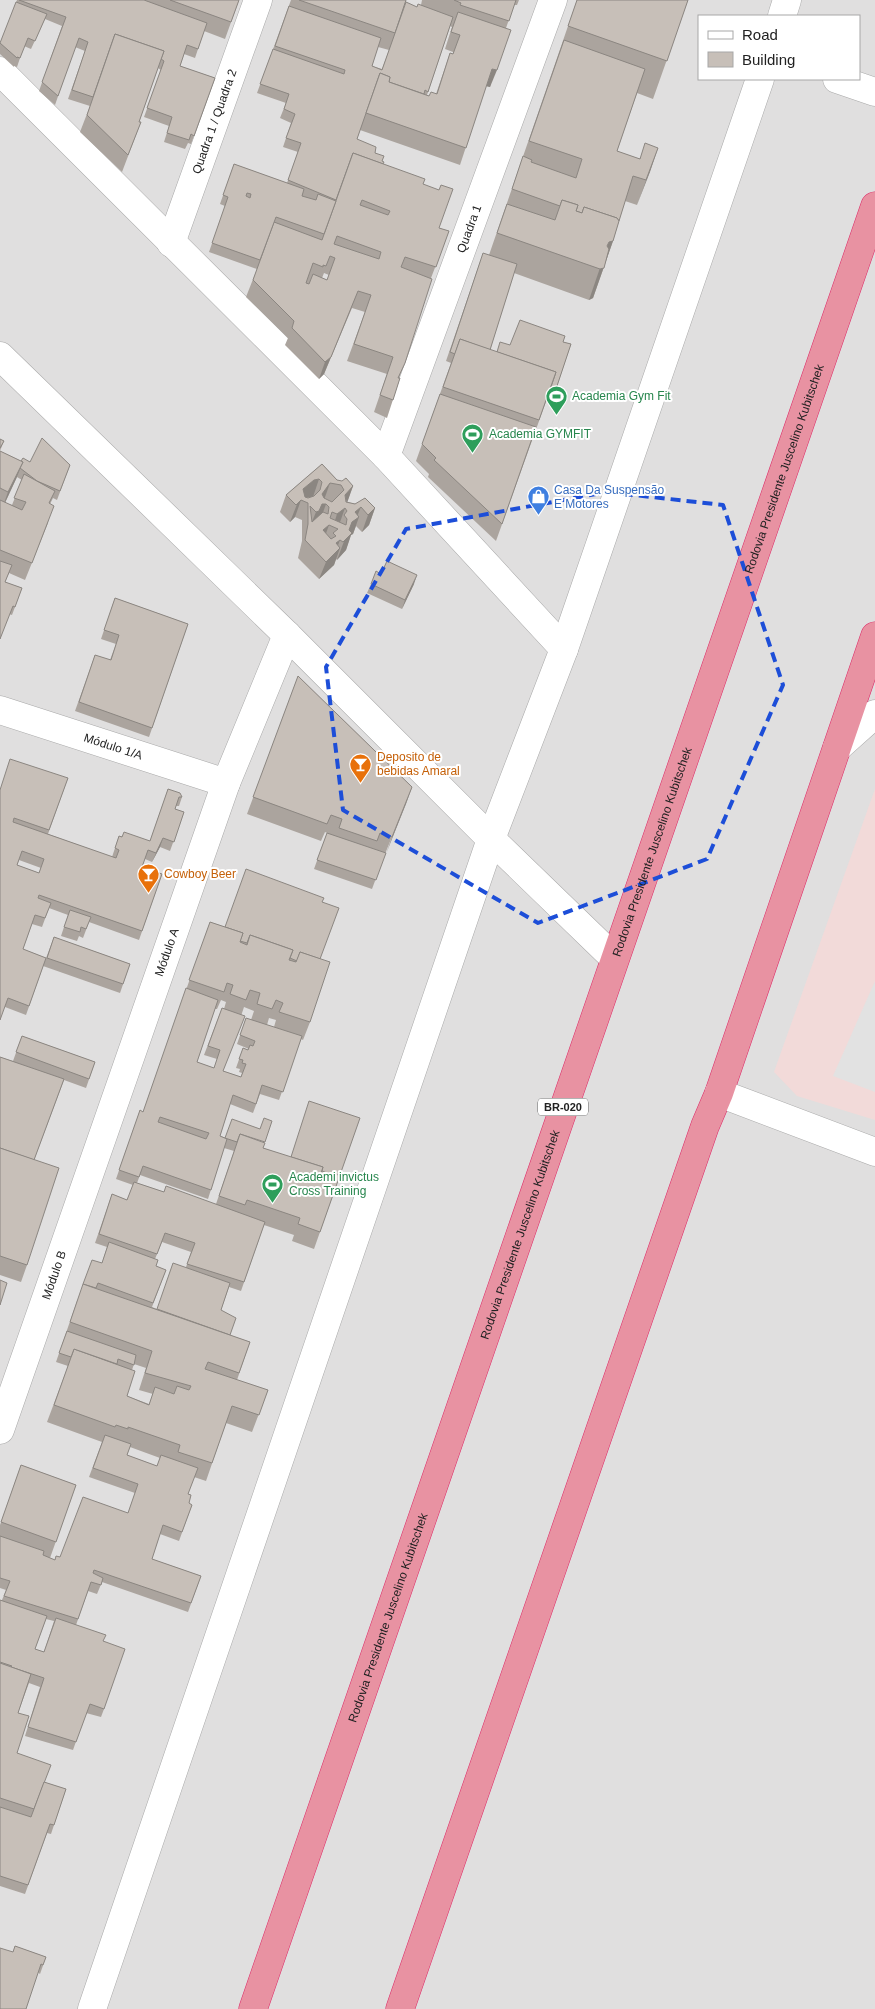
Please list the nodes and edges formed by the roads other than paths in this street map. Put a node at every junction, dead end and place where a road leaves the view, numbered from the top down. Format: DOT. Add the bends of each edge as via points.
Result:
graph roads {
  1 [pos="258,0"];
  2 [pos="553,0"];
  3 [pos="787,0"];
  4 [pos="782,15"];
  5 [pos="0,71"];
  6 [pos="760,80"];
  7 [pos="840,80"];
  8 [pos="875,92"];
  9 [pos="875,206"];
  10 [pos="171,243"];
  11 [pos="0,356"];
  12 [pos="386,456"];
  13 [pos="287,635"];
  14 [pos="875,636"];
  15 [pos="564,649"];
  16 [pos="0,710"];
  17 [pos="875,714"];
  18 [pos="837,748"];
  19 [pos="226,783"];
  20 [pos="491,839"];
  21 [pos="614,958"];
  22 [pos="718,1093"];
  23 [pos="109,1122"];
  24 [pos="875,1152"];
  25 [pos="0,1430"];
  26 [pos="92,2009"];
  27 [pos="253,2009"];
  28 [pos="400,2009"];
  1 -- 10 [label="street, Quadra 1 / Quadra 2"];
  2 -- 12 [label="street, Quadra 1"];
  3 -- 4 [label="street"];
  5 -- 10 [label="street"];
  6 -- 15 [label="street"];
  7 -- 8 [label="street"];
  9 -- 21 [label="highway, Rodovia Presidente Juscelino Kubitschek / BR-020"];
  10 -- 12 [label="street"];
  11 -- 13 [label="street"];
  12 -- 15 [label="street"];
  13 -- 19 [label="street, Módulo A"];
  13 -- 20 [label="street"];
  14 -- 18 [label="highway"];
  15 -- 20 [label="street"];
  16 -- 19 [label="street, Módulo 1/A"];
  17 -- 18 [label="street"];
  18 -- 22 [label="highway"];
  19 -- 23 [label="street, Módulo A"];
  20 -- 21 [label="street"];
  20 -- 26 [label="street"];
  21 -- 27 [label="highway, Rodovia Presidente Juscelino Kubitschek / BR-020"];
  22 -- 24 [label="street"];
  22 -- 28 [label="highway"];
  23 -- 25 [label="street, Módulo B"];
}
